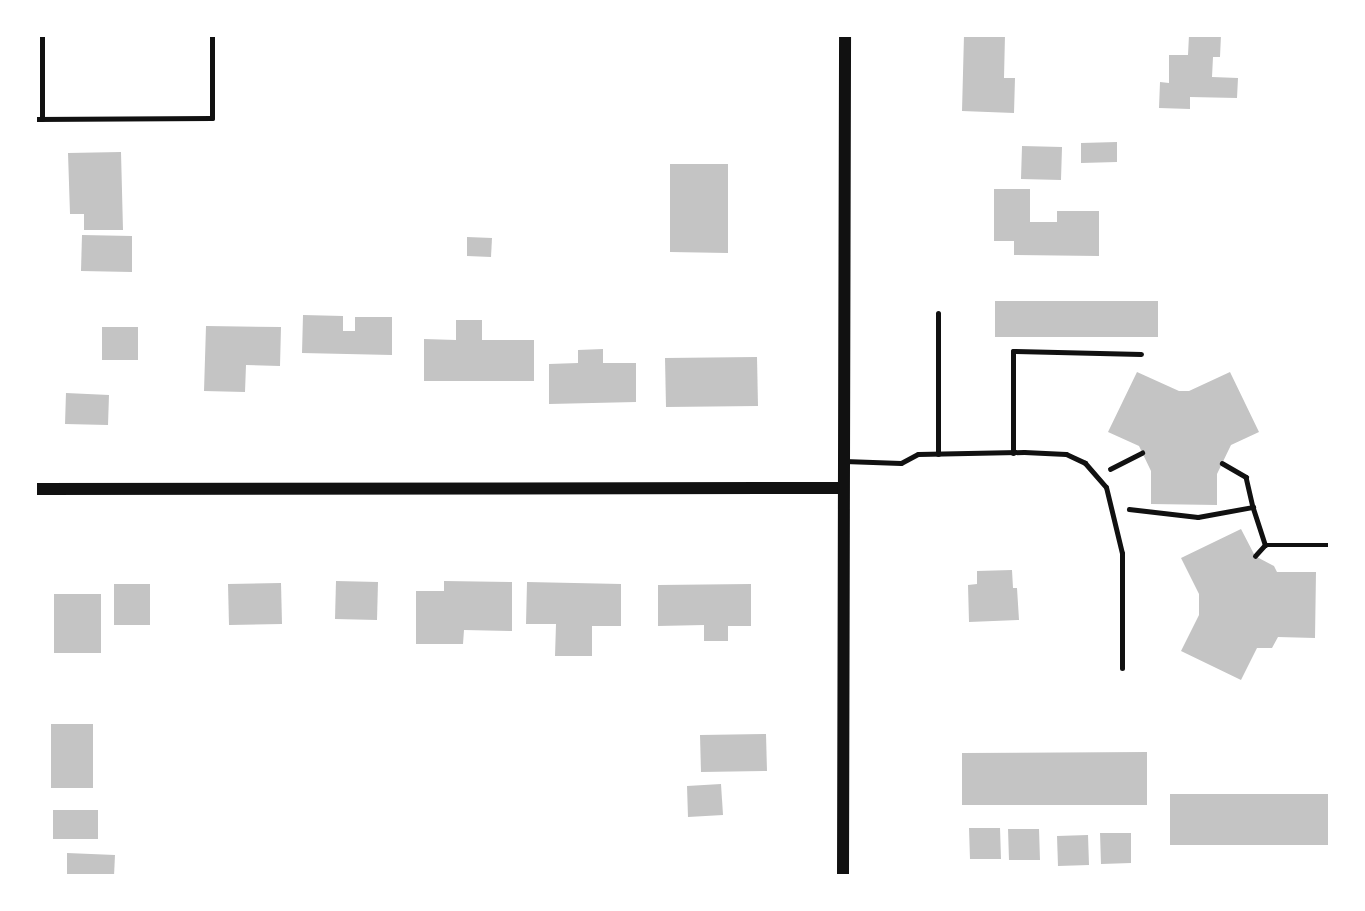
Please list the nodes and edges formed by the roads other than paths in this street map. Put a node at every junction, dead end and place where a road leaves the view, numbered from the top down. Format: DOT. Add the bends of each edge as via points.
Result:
graph roads {
  1 [pos="42,35"];
  2 [pos="212,35"];
  3 [pos="845,35"];
  4 [pos="35,119"];
  5 [pos="43,119"];
  6 [pos="938,313"];
  7 [pos="1141,354"];
  8 [pos="1013,453"];
  9 [pos="938,454"];
  10 [pos="844,461"];
  11 [pos="843,488"];
  12 [pos="35,489"];
  13 [pos="1122,668"];
  14 [pos="843,876"];
  1 -- 5 [label="lane"];
  2 -- 5 [label="lane" via="212,118"];
  3 -- 10 [label="street"];
  4 -- 5 [label="lane"];
  6 -- 9 [label="lane"];
  7 -- 8 [label="lane" via="1013,351"];
  8 -- 9 [label="lane"];
  8 -- 13 [label="lane" via="1066,454 1085,463 1106,487 1122,553"];
  9 -- 10 [label="lane" via="918,454 901,463"];
  10 -- 11 [label="street"];
  11 -- 12 [label="street"];
  11 -- 14 [label="street"];
}
